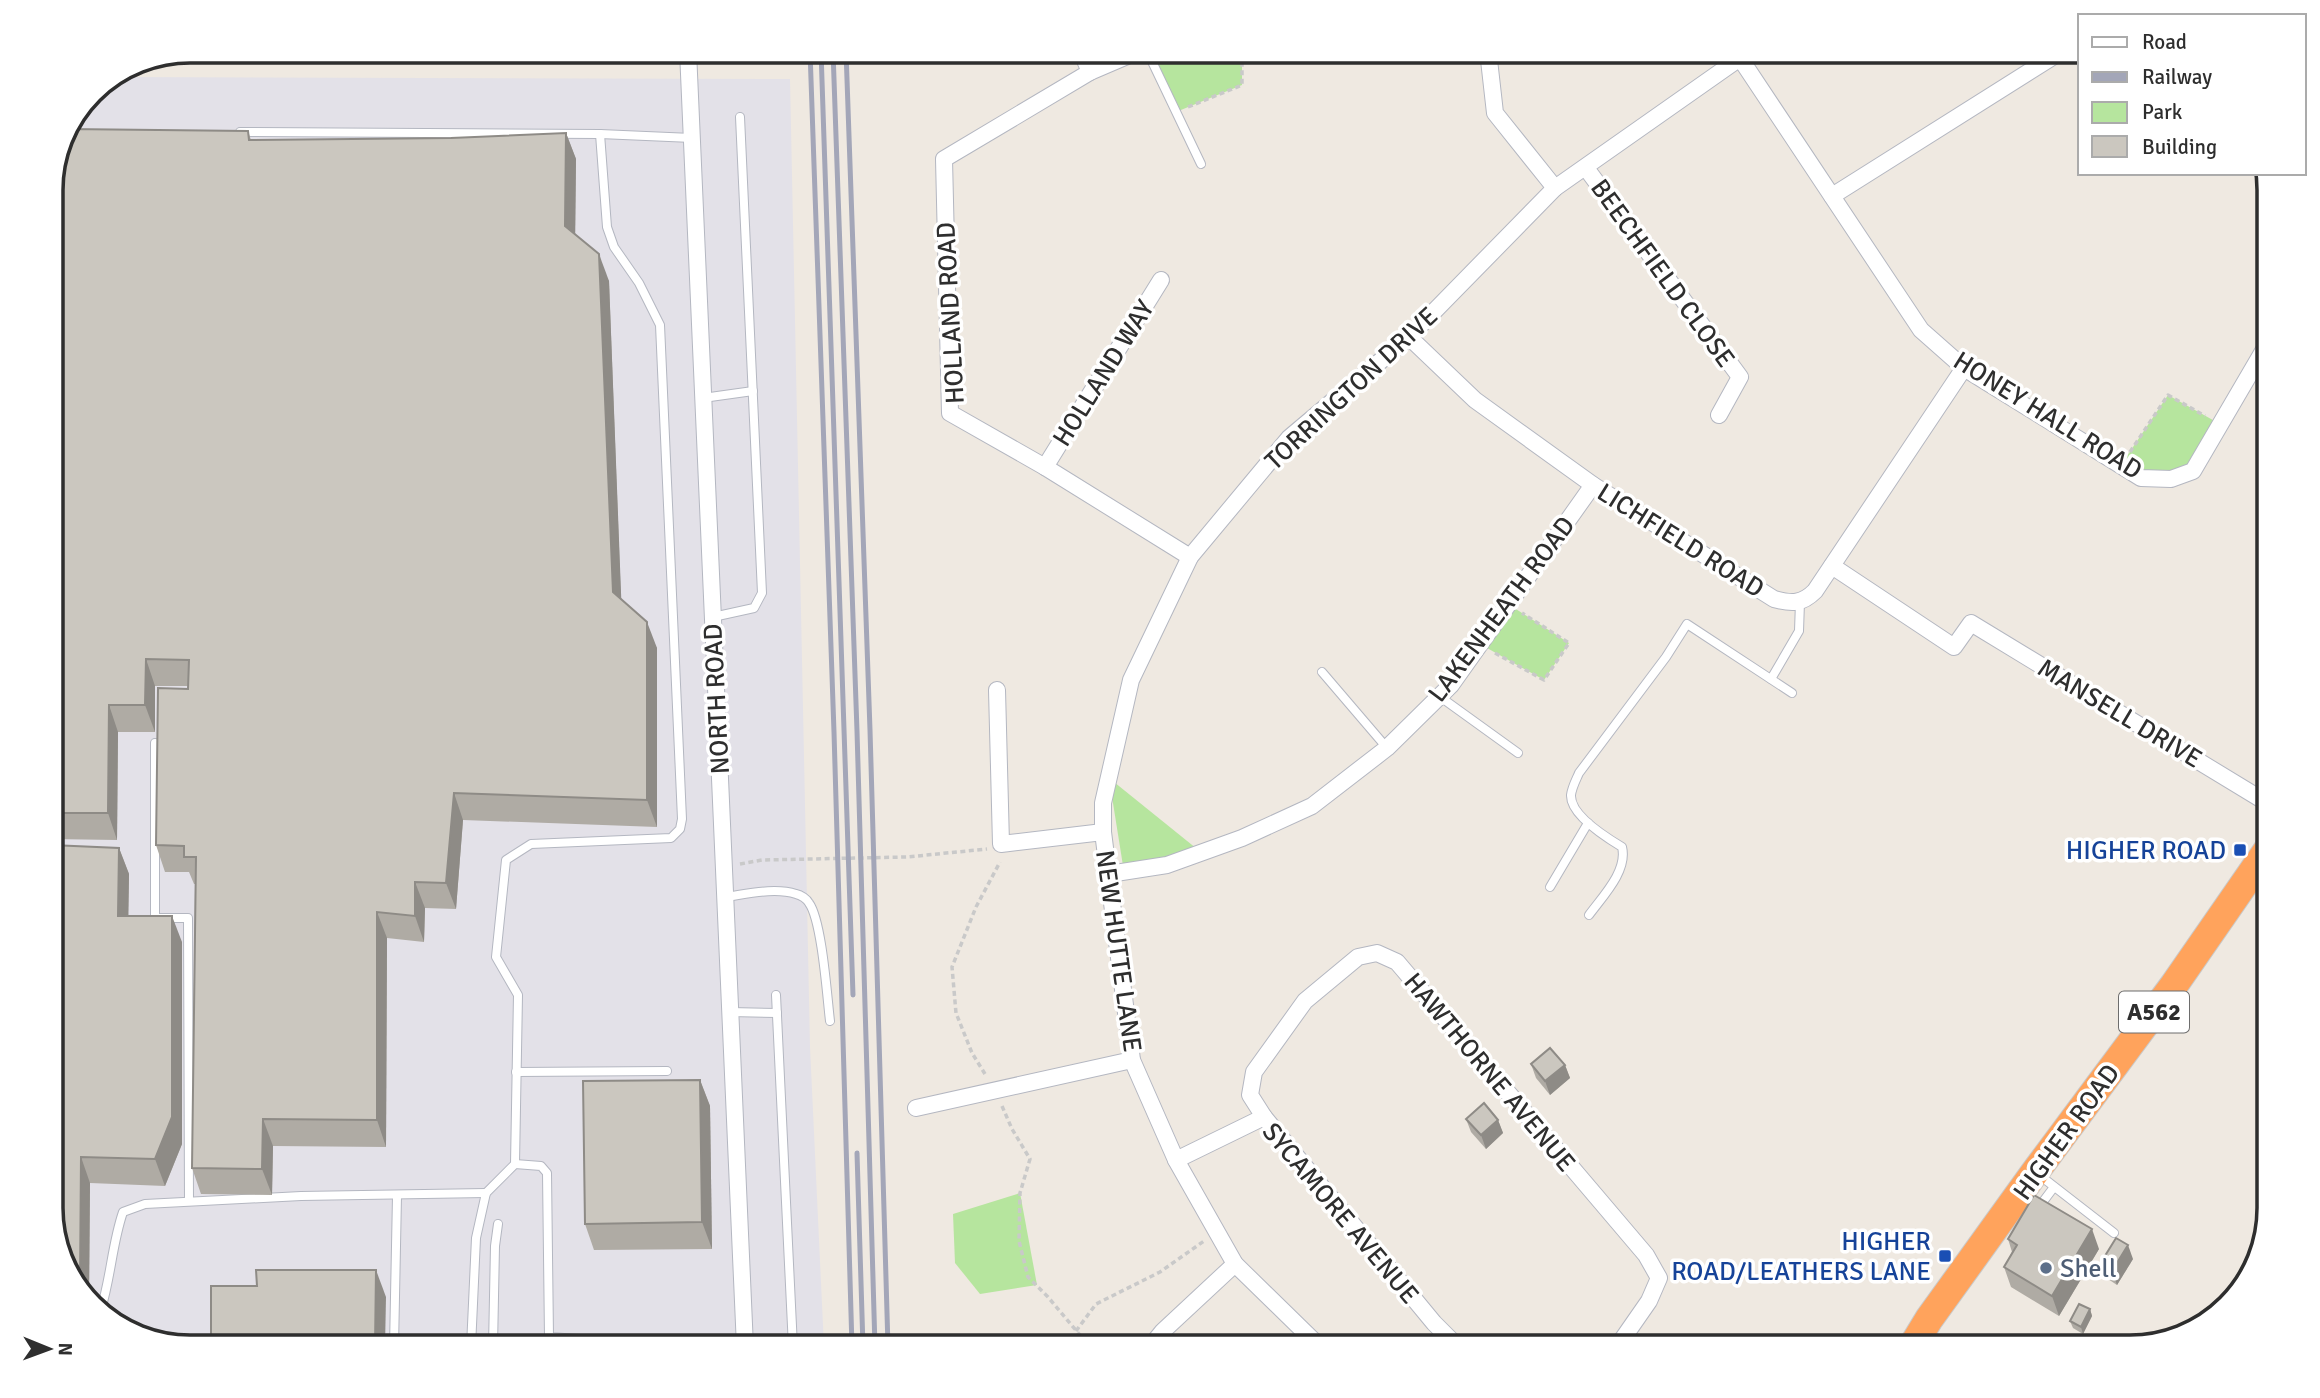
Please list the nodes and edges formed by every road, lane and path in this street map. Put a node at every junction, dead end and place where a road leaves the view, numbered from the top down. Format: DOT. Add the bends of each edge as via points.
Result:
graph roads {
  1 [pos="689,63"];
  2 [pos="1086,63"];
  3 [pos="1111,63"];
  4 [pos="1153,63"];
  5 [pos="1242,63"];
  6 [pos="1489,63"];
  7 [pos="1732,63"];
  8 [pos="1751,63"];
  9 [pos="2043,63"];
  10 [pos="1090,72"];
  11 [pos="1176,112"];
  12 [pos="740,117"];
  13 [pos="230,132"];
  14 [pos="600,134"];
  15 [pos="692,138"];
  16 [pos="1201,164"];
  17 [pos="1586,168"];
  18 [pos="1555,188"];
  19 [pos="1832,196"];
  20 [pos="1161,280"];
  21 [pos="1409,337"];
  22 [pos="2257,361"];
  23 [pos="1964,368"];
  24 [pos="753,391"];
  25 [pos="703,398"];
  26 [pos="1719,415"];
  27 [pos="2220,424"];
  28 [pos="2121,466"];
  29 [pos="1045,467"];
  30 [pos="1593,485"];
  31 [pos="1190,557"];
  32 [pos="1832,566"];
  33 [pos="1800,602"];
  34 [pos="1508,604"];
  35 [pos="713,617"];
  36 [pos="1480,644"];
  37 [pos="1322,673"];
  38 [pos="1771,679"];
  39 [pos="997,691"];
  40 [pos="1792,693"];
  41 [pos="1439,696"];
  42 [pos="155,743"];
  43 [pos="1387,748"];
  44 [pos="1518,753"];
  45 [pos="2257,797"];
  46 [pos="1588,823"];
  47 [pos="1103,832"];
  48 [pos="1001,844"];
  49 [pos="762,860"];
  50 [pos="2257,865"];
  51 [pos="1109,874"];
  52 [pos="1550,887"];
  53 [pos="725,897"];
  54 [pos="1589,915"];
  55 [pos="776,995"];
  56 [pos="730,1013"];
  57 [pos="777,1013"];
  58 [pos="830,1021"];
  59 [pos="1132,1060"];
  60 [pos="667,1071"];
  61 [pos="516,1072"];
  62 [pos="995,1090"];
  63 [pos="916,1108"];
  64 [pos="1264,1116"];
  65 [pos="1176,1160"];
  66 [pos="515,1164"];
  67 [pos="2045,1180"];
  68 [pos="486,1194"];
  69 [pos="397,1196"];
  70 [pos="189,1201"];
  71 [pos="2032,1217"];
  72 [pos="498,1224"];
  73 [pos="1217,1232"];
  74 [pos="2114,1233"];
  75 [pos="1235,1264"];
  76 [pos="103,1301"];
  77 [pos="1076,1331"];
  78 [pos="394,1335"];
  79 [pos="472,1335"];
  80 [pos="493,1335"];
  81 [pos="549,1335"];
  82 [pos="745,1335"];
  83 [pos="792,1335"];
  84 [pos="1080,1335"];
  85 [pos="1160,1335"];
  86 [pos="1308,1335"];
  87 [pos="1446,1335"];
  88 [pos="1625,1335"];
  89 [pos="1920,1335"];
  1 -- 15 [label="street, NORTH ROAD"];
  2 -- 10 [label="street"];
  3 -- 10 [label="street, HOLLAND ROAD"];
  4 -- 11 [label="lane"];
  5 -- 11 [label="path" via="1242,85"];
  6 -- 18 [label="street" via="1495,113"];
  7 -- 17 [label="street, TORRINGTON DRIVE"];
  8 -- 19 [label="street, HONEY HALL ROAD"];
  9 -- 19 [label="street"];
  10 -- 29 [label="street, HOLLAND ROAD" via="944,159 950,413"];
  11 -- 16 [label="lane"];
  12 -- 24 [label="lane"];
  13 -- 14 [label="lane"];
  14 -- 15 [label="lane"];
  14 -- 61 [label="lane" via="607,227 660,325 682,819 671,838 531,844 506,860 496,957 517,995"];
  15 -- 25 [label="street, NORTH ROAD"];
  17 -- 18 [label="street, TORRINGTON DRIVE"];
  17 -- 26 [label="street, BEECHFIELD CLOSE" via="1740,377"];
  18 -- 21 [label="street, TORRINGTON DRIVE"];
  19 -- 23 [label="street, HONEY HALL ROAD" via="1921,330"];
  20 -- 29 [label="street, HOLLAND WAY"];
  21 -- 30 [label="street, LICHFIELD ROAD" via="1475,400"];
  21 -- 31 [label="street, TORRINGTON DRIVE" via="1289,438"];
  22 -- 27 [label="street, HONEY HALL ROAD"];
  23 -- 28 [label="street, HONEY HALL ROAD"];
  23 -- 32 [label="street, LICHFIELD ROAD"];
  24 -- 25 [label="lane"];
  24 -- 35 [label="lane" via="762,593 754,607"];
  25 -- 35 [label="street, NORTH ROAD"];
  27 -- 28 [label="street, HONEY HALL ROAD" via="2193,471 2171,479 2141,478"];
  27 -- 28 [label="path" via="2168,395"];
  29 -- 31 [label="street, HOLLAND ROAD"];
  30 -- 33 [label="street, LICHFIELD ROAD" via="1774,599"];
  30 -- 34 [label="street, LAKENHEATH ROAD"];
  31 -- 47 [label="street, TORRINGTON DRIVE" via="1131,681 1103,803"];
  32 -- 33 [label="street, LICHFIELD ROAD" via="1815,591"];
  32 -- 45 [label="street, MANSELL DRIVE" via="1954,647 1971,623"];
  33 -- 38 [label="lane" via="1799,631"];
  34 -- 36 [label="street, LAKENHEATH ROAD"];
  34 -- 36 [label="path" via="1569,643 1544,680"];
  35 -- 53 [label="street, NORTH ROAD"];
  36 -- 41 [label="street, LAKENHEATH ROAD"];
  37 -- 43 [label="lane"];
  38 -- 40 [label="lane"];
  38 -- 46 [label="lane" via="1687,624 1579,773 1571,798"];
  39 -- 48 [label="street"];
  41 -- 43 [label="street, LAKENHEATH ROAD"];
  41 -- 44 [label="lane"];
  42 -- 70 [label="lane" via="155,918 188,918"];
  43 -- 51 [label="street, LAKENHEATH ROAD" via="1312,806 1242,838 1167,865"];
  46 -- 52 [label="lane"];
  46 -- 54 [label="lane" via="1622,848 1624,860"];
  47 -- 48 [label="street"];
  47 -- 51 [label="street, NEW HUTTE LANE"];
  48 -- 49 [label="path" via="907,857"];
  48 -- 62 [label="path" via="1001,860 952,967 956,1013 972,1054"];
  50 -- 67 [label="highway, HIGHER ROAD / A562"];
  51 -- 59 [label="street, NEW HUTTE LANE"];
  53 -- 56 [label="street, NORTH ROAD"];
  53 -- 58 [label="lane" via="772,892 808,900 825,970"];
  55 -- 57 [label="lane"];
  56 -- 57 [label="lane"];
  56 -- 82 [label="street, NORTH ROAD"];
  57 -- 83 [label="lane"];
  59 -- 62 [label="street"];
  59 -- 65 [label="street, NEW HUTTE LANE"];
  60 -- 61 [label="lane"];
  61 -- 66 [label="lane"];
  62 -- 63 [label="street"];
  62 -- 77 [label="path" via="1030,1159 1020,1193 1019,1241 1028,1277"];
  64 -- 65 [label="street, SYCAMORE AVENUE"];
  64 -- 87 [label="street, SYCAMORE AVENUE"];
  64 -- 88 [label="street, HAWTHORNE AVENUE" via="1250,1094 1254,1072 1305,1001 1358,957 1377,953 1397,962 1646,1255 1659,1278"];
  65 -- 73 [label="street, NEW HUTTE LANE"];
  66 -- 68 [label="lane"];
  66 -- 81 [label="lane" via="541,1166 547,1173"];
  67 -- 71 [label="lane"];
  67 -- 74 [label="lane"];
  67 -- 89 [label="highway, HIGHER ROAD / A562"];
  68 -- 69 [label="lane"];
  68 -- 79 [label="lane" via="476,1238"];
  69 -- 70 [label="lane"];
  69 -- 78 [label="lane"];
  70 -- 76 [label="lane" via="145,1204 123,1212"];
  72 -- 80 [label="lane"];
  73 -- 75 [label="street, NEW HUTTE LANE"];
  73 -- 77 [label="path" via="1160,1272 1096,1304"];
  75 -- 85 [label="street"];
  75 -- 86 [label="street, NEW HUTTE LANE"];
  77 -- 84 [label="path"];
}
